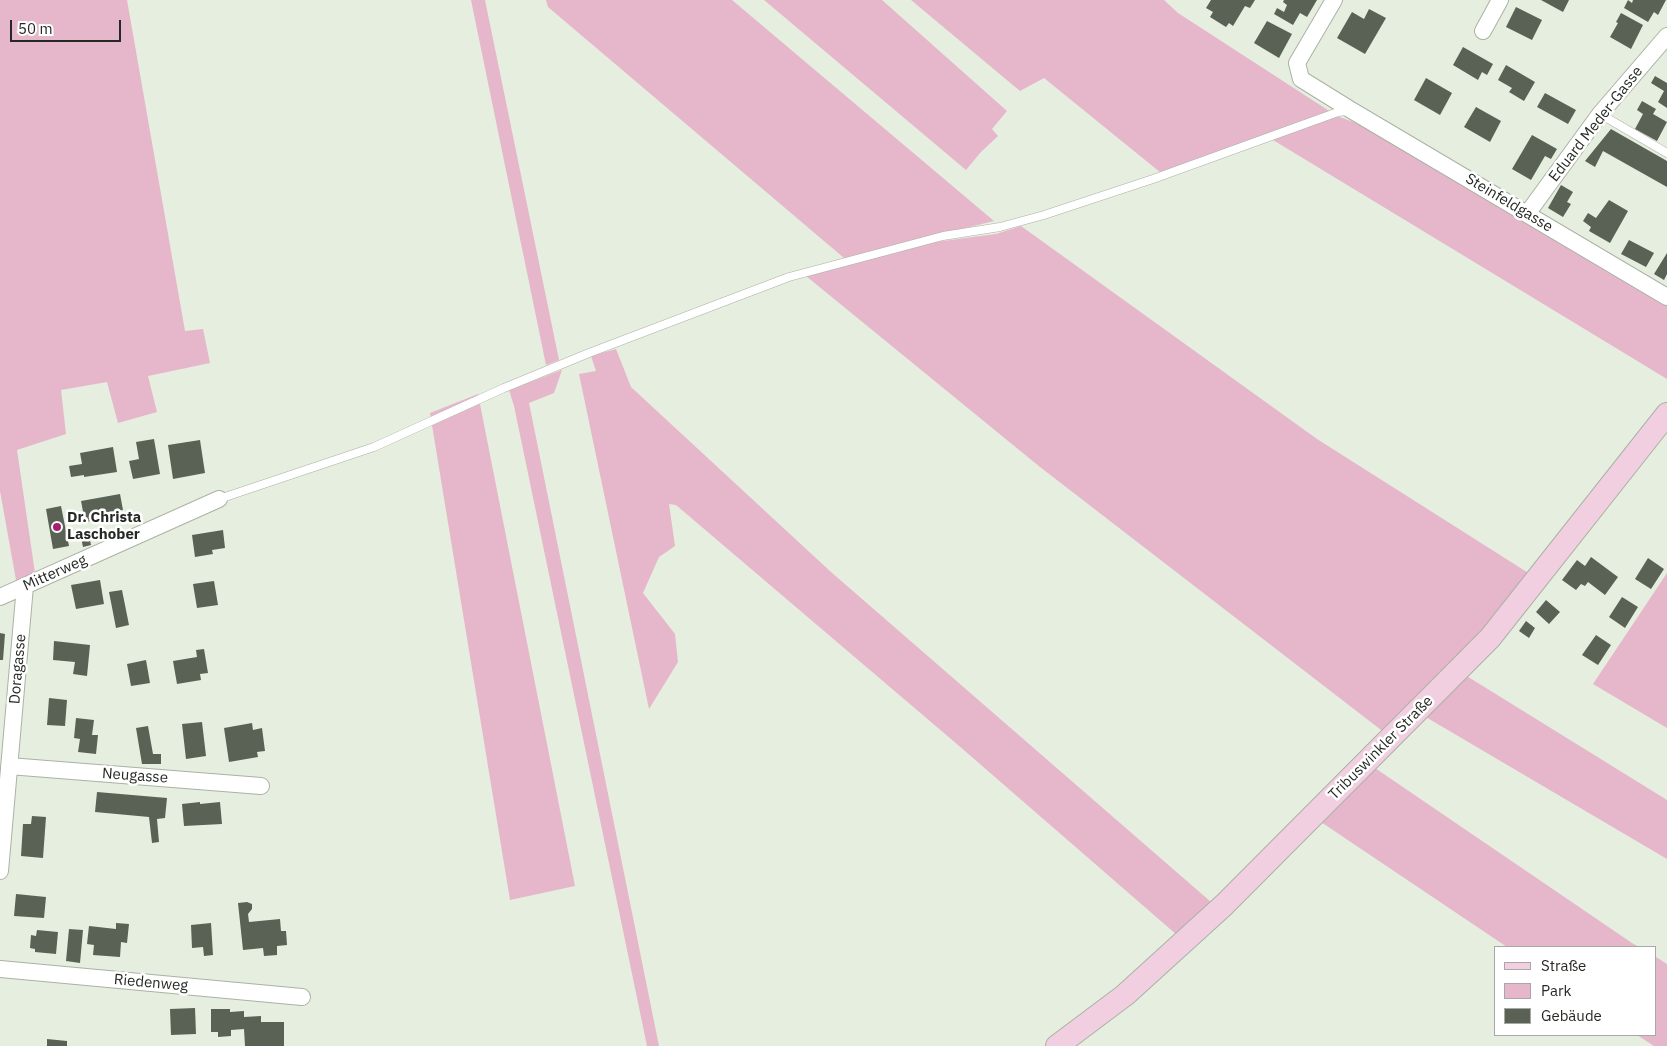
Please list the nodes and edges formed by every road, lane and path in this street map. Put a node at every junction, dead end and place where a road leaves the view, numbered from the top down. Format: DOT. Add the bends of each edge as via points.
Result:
graph roads {
  1 [pos="1334,0"];
  2 [pos="1500,0"];
  3 [pos="1483,31"];
  4 [pos="1667,36"];
  5 [pos="1351,110"];
  6 [pos="1600,114"];
  7 [pos="1667,153"];
  8 [pos="1527,214"];
  9 [pos="1667,297"];
  10 [pos="1667,414"];
  11 [pos="219,499"];
  12 [pos="25,586"];
  13 [pos="0,597"];
  14 [pos="9,766"];
  15 [pos="261,786"];
  16 [pos="0,871"];
  17 [pos="0,969"];
  18 [pos="302,997"];
  19 [pos="1057,1046"];
  1 -- 5 [label="street, Steinfeldgasse" via="1297,63 1301,79"];
  2 -- 3 [label="street"];
  4 -- 6 [label="street, Eduard Meder-Gasse"];
  5 -- 8 [label="street, Steinfeldgasse"];
  5 -- 11 [label="lane" via="1044,215 942,236 788,278 589,353 374,447"];
  6 -- 7 [label="lane"];
  6 -- 8 [label="street, Eduard Meder-Gasse"];
  8 -- 9 [label="street, Steinfeldgasse"];
  10 -- 19 [label="street, Tribuswinkler Straße" via="1490,638 1224,905 1126,995"];
  11 -- 12 [label="street, Mitterweg"];
  12 -- 13 [label="street, Mitterweg"];
  12 -- 14 [label="street, Doragasse"];
  14 -- 15 [label="street, Neugasse"];
  14 -- 16 [label="street, Doragasse"];
  17 -- 18 [label="street, Riedenweg"];
}
